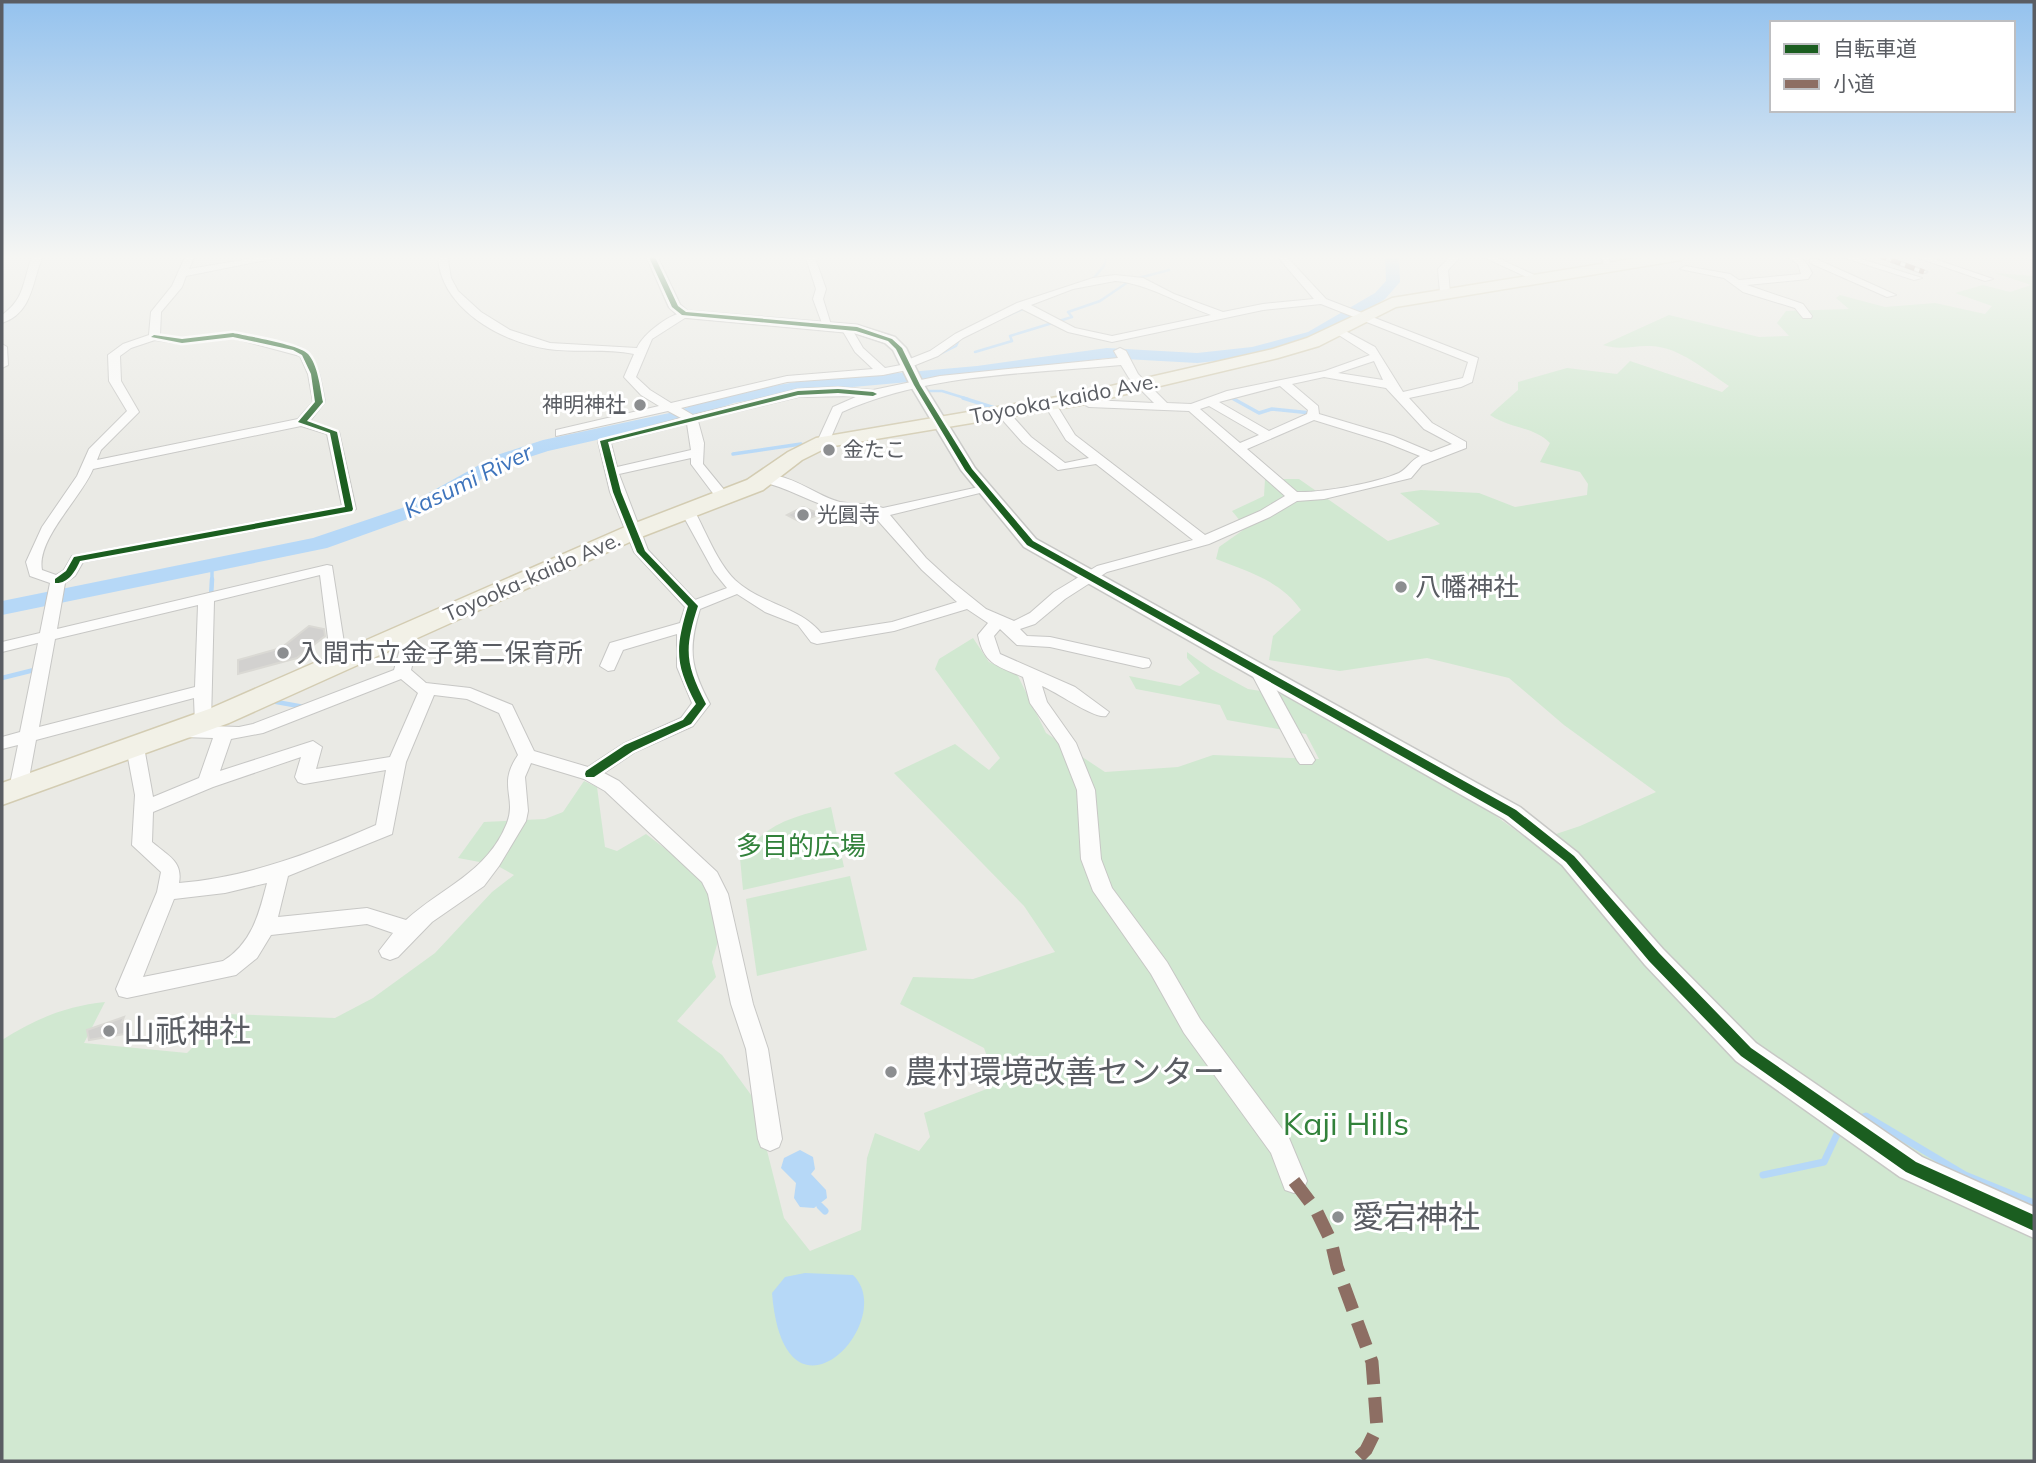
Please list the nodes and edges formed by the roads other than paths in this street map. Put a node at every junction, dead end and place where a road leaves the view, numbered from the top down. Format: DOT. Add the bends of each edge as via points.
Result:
graph roads {
  1 [pos="153,323"];
  2 [pos="493,323"];
  3 [pos="668,323"];
  4 [pos="795,323"];
  5 [pos="987,323"];
  6 [pos="1059,323"];
  7 [pos="1195,323"];
  8 [pos="1346,323"];
  9 [pos="1353,323"];
  10 [pos="1358,323"];
  11 [pos="828,326"];
  12 [pos="846,328"];
  13 [pos="154,337"];
  14 [pos="1115,343"];
  15 [pos="2,347"];
  16 [pos="641,352"];
  17 [pos="1376,357"];
  18 [pos="1124,361"];
  19 [pos="2,365"];
  20 [pos="883,372"];
  21 [pos="911,374"];
  22 [pos="1324,374"];
  23 [pos="1282,382"];
  24 [pos="1390,385"];
  25 [pos="1142,386"];
  26 [pos="873,394"];
  27 [pos="1401,396"];
  28 [pos="1080,399"];
  29 [pos="1209,401"];
  30 [pos="1050,404"];
  31 [pos="1162,404"];
  32 [pos="675,408"];
  33 [pos="1192,408"];
  34 [pos="1003,413"];
  35 [pos="1313,416"];
  36 [pos="693,421"];
  37 [pos="302,422"];
  38 [pos="939,423"];
  39 [pos="560,433"];
  40 [pos="1270,436"];
  41 [pos="823,442"];
  42 [pos="1240,448"];
  43 [pos="696,453"];
  44 [pos="1433,457"];
  45 [pos="1096,460"];
  46 [pos="88,466"];
  47 [pos="612,472"];
  48 [pos="767,479"];
  49 [pos="984,488"];
  50 [pos="1298,496"];
  51 [pos="723,497"];
  52 [pos="687,510"];
  53 [pos="880,513"];
  54 [pos="633,532"];
  55 [pos="1204,541"];
  56 [pos="1092,578"];
  57 [pos="58,584"];
  58 [pos="737,589"];
  59 [pos="206,598"];
  60 [pos="971,604"];
  61 [pos="693,606"];
  62 [pos="1000,624"];
  63 [pos="686,626"];
  64 [pos="49,635"];
  65 [pos="401,635"];
  66 [pos="2,647"];
  67 [pos="339,662"];
  68 [pos="1143,663"];
  69 [pos="608,666"];
  70 [pos="1256,667"];
  71 [pos="404,673"];
  72 [pos="1031,675"];
  73 [pos="428,689"];
  74 [pos="203,690"];
  75 [pos="1100,712"];
  76 [pos="202,722"];
  77 [pos="179,731"];
  78 [pos="224,732"];
  79 [pos="31,735"];
  80 [pos="2,743"];
  81 [pos="135,747"];
  82 [pos="527,755"];
  83 [pos="1306,760"];
  84 [pos="397,762"];
  85 [pos="590,774"];
  86 [pos="207,782"];
  87 [pos="10,792"];
  88 [pos="144,808"];
  89 [pos="279,874"];
  90 [pos="167,892"];
  91 [pos="265,927"];
  92 [pos="407,929"];
  93 [pos="390,951"];
  94 [pos="770,1139"];
  95 [pos="1294,1181"];
  96 [pos="2034,1223"];
  1 -- 13 [label="street"];
  2 -- 16 [label="street" via="531,342"];
  3 -- 16 [label="street" via="652,332"];
  4 -- 11 [label="street"];
  5 -- 21 [label="street" via="959,336"];
  6 -- 14 [label="street"];
  7 -- 14 [label="street"];
  8 -- 25 [label="main road, Toyooka-kaido Ave." via="1278,353"];
  9 -- 17 [label="street"];
  10 -- 27 [label="street" via="1474,360 1468,380 1461,384"];
  11 -- 12 [label="street"];
  12 -- 20 [label="street" via="859,351"];
  12 -- 21 [label="street" via="890,340"];
  13 -- 37 [label="street" via="182,341 243,336 295,348 305,354 319,401"];
  13 -- 46 [label="street" via="114,355 115,381 133,412 101,440"];
  14 -- 18 [label="street"];
  15 -- 19 [label="street"];
  16 -- 32 [label="street" via="630,377 655,402"];
  17 -- 22 [label="street"];
  17 -- 24 [label="street"];
  18 -- 21 [label="street" via="940,379"];
  18 -- 25 [label="street"];
  20 -- 21 [label="street"];
  20 -- 32 [label="street" via="787,379"];
  21 -- 26 [label="street"];
  21 -- 38 [label="street"];
  22 -- 23 [label="street"];
  22 -- 24 [label="street"];
  23 -- 29 [label="street"];
  23 -- 35 [label="street" via="1314,409"];
  24 -- 27 [label="street"];
  25 -- 28 [label="main road, Toyooka-kaido Ave."];
  25 -- 31 [label="street"];
  26 -- 36 [label="street" via="798,394"];
  26 -- 41 [label="street" via="837,410"];
  27 -- 44 [label="street" via="1428,426 1462,445"];
  28 -- 30 [label="main road, Toyooka-kaido Ave."];
  28 -- 31 [label="street" via="1145,407"];
  29 -- 33 [label="street"];
  29 -- 40 [label="street"];
  30 -- 34 [label="main road, Toyooka-kaido Ave."];
  30 -- 45 [label="street" via="1070,437"];
  31 -- 33 [label="street"];
  32 -- 36 [label="street"];
  32 -- 39 [label="street"];
  33 -- 42 [label="street"];
  34 -- 38 [label="main road, Toyooka-kaido Ave."];
  34 -- 45 [label="street" via="1027,440 1063,467"];
  35 -- 40 [label="street"];
  35 -- 44 [label="street"];
  36 -- 43 [label="street"];
  36 -- 47 [label="street" via="604,441"];
  37 -- 46 [label="street"];
  37 -- 57 [label="street" via="333,432 349,509 76,559"];
  38 -- 41 [label="main road, Toyooka-kaido Ave."];
  38 -- 49 [label="street"];
  40 -- 42 [label="street"];
  41 -- 48 [label="main road, Toyooka-kaido Ave." via="795,456"];
  42 -- 50 [label="street"];
  43 -- 47 [label="street"];
  43 -- 51 [label="street" via="697,464"];
  44 -- 50 [label="street" via="1393,479 1324,495"];
  45 -- 55 [label="street"];
  46 -- 57 [label="street" via="49,527 33,562 35,573"];
  47 -- 54 [label="street"];
  48 -- 51 [label="main road, Toyooka-kaido Ave."];
  48 -- 53 [label="street" via="791,483 836,506"];
  49 -- 53 [label="street"];
  49 -- 56 [label="street" via="1030,543"];
  50 -- 55 [label="street"];
  51 -- 52 [label="main road, Toyooka-kaido Ave."];
  52 -- 54 [label="main road, Toyooka-kaido Ave."];
  52 -- 58 [label="street" via="721,572"];
  53 -- 60 [label="street" via="926,566"];
  54 -- 61 [label="street" via="641,552"];
  54 -- 65 [label="main road, Toyooka-kaido Ave."];
  55 -- 56 [label="street" via="1102,569"];
  56 -- 62 [label="street" via="1066,591 1031,620"];
  56 -- 70 [label="street"];
  57 -- 64 [label="street"];
  58 -- 60 [label="street" via="804,622 817,639 894,626"];
  58 -- 61 [label="street"];
  59 -- 64 [label="street"];
  59 -- 67 [label="street" via="327,569"];
  59 -- 74 [label="street"];
  60 -- 62 [label="street"];
  61 -- 63 [label="street"];
  62 -- 68 [label="street" via="1023,641 1050,642"];
  62 -- 72 [label="street" via="986,635 989,651 1008,667"];
  63 -- 69 [label="street" via="616,647"];
  63 -- 85 [label="street" via="681,659 701,704 696,714"];
  64 -- 66 [label="street"];
  64 -- 79 [label="street"];
  65 -- 67 [label="main road, Toyooka-kaido Ave."];
  65 -- 71 [label="street" via="409,646"];
  67 -- 76 [label="main road, Toyooka-kaido Ave."];
  70 -- 83 [label="street"];
  70 -- 96 [label="street" via="1501,806 1543,836 1570,859 1654,957 1746,1052 1911,1167"];
  71 -- 73 [label="street"];
  71 -- 78 [label="street" via="257,729"];
  72 -- 75 [label="street" via="1069,691"];
  72 -- 95 [label="street" via="1039,703 1067,743 1086,790 1091,859 1103,891 1279,1146"];
  73 -- 82 [label="street" via="470,694 506,709"];
  73 -- 84 [label="street"];
  74 -- 76 [label="street"];
  74 -- 79 [label="street"];
  76 -- 77 [label="main road, Toyooka-kaido Ave."];
  77 -- 78 [label="street"];
  77 -- 81 [label="main road, Toyooka-kaido Ave."];
  78 -- 86 [label="street"];
  79 -- 80 [label="street"];
  79 -- 87 [label="street"];
  81 -- 87 [label="main road, Toyooka-kaido Ave."];
  81 -- 88 [label="street"];
  82 -- 85 [label="street"];
  82 -- 92 [label="street" via="515,769 513,783 521,806 512,831 480,877"];
  84 -- 86 [label="street" via="304,777 313,747"];
  84 -- 89 [label="street" via="385,829"];
  85 -- 94 [label="street" via="612,786 710,877 757,1049"];
  86 -- 88 [label="street"];
  88 -- 90 [label="street" via="142,845 171,870"];
  89 -- 90 [label="street" via="240,884"];
  89 -- 91 [label="street"];
  90 -- 91 [label="street" via="127,989 228,969 247,956"];
  91 -- 92 [label="street" via="367,916"];
  92 -- 93 [label="street"];
}
